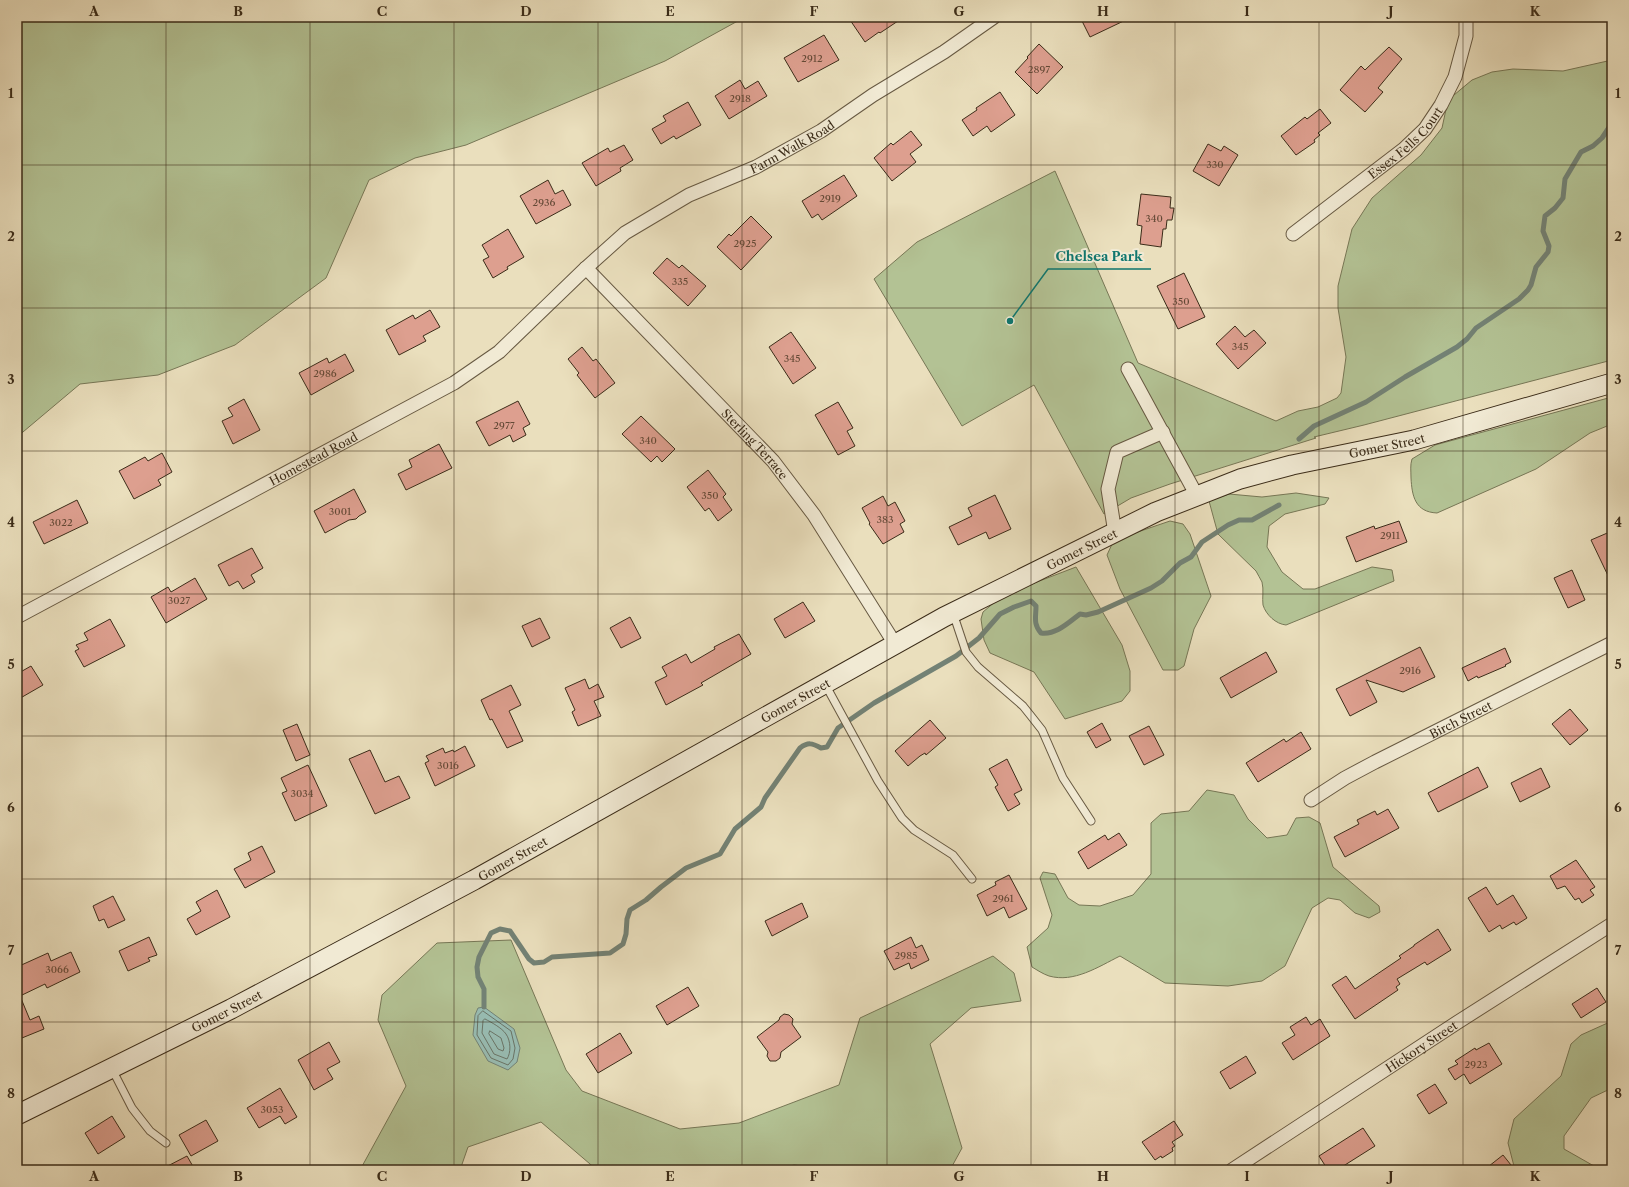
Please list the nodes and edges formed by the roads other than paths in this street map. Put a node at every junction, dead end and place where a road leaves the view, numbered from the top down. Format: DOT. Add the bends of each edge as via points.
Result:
graph roads {
  1 [pos="994,17"];
  2 [pos="1466,17"];
  3 [pos="1293,234"];
  4 [pos="586,268"];
  5 [pos="1128,369"];
  6 [pos="1612,383"];
  7 [pos="1163,432"];
  8 [pos="1197,496"];
  9 [pos="1115,533"];
  10 [pos="953,613"];
  11 [pos="17,617"];
  12 [pos="1612,643"];
  13 [pos="895,644"];
  14 [pos="825,684"];
  15 [pos="1311,800"];
  16 [pos="1091,821"];
  17 [pos="972,879"];
  18 [pos="1612,924"];
  19 [pos="112,1068"];
  20 [pos="17,1115"];
  21 [pos="166,1143"];
  22 [pos="1232,1170"];
  1 -- 4 [label="street, Farm Walk Road" via="821,131 756,167 689,195 625,233"];
  2 -- 3 [label="street, Essex Fells Court" via="1466,36 1455,77 1425,129 1404,149"];
  4 -- 11 [label="street, Homestead Road" via="499,352 454,382"];
  4 -- 13 [label="street, Sterling Terrace" via="773,461 814,515"];
  5 -- 7 [label="street"];
  6 -- 8 [label="street, Gomer Street" via="1414,440 1292,465 1240,479"];
  7 -- 8 [label="street"];
  7 -- 9 [label="street" via="1117,452 1108,489"];
  8 -- 9 [label="street, Gomer Street" via="1156,512"];
  9 -- 10 [label="street, Gomer Street"];
  10 -- 13 [label="street, Gomer Street"];
  10 -- 16 [label="lane" via="966,652 978,667 1023,706 1042,730 1063,778"];
  12 -- 15 [label="street, Birch Street" via="1375,762"];
  13 -- 14 [label="street, Gomer Street"];
  14 -- 17 [label="lane" via="878,781 902,818 914,830 954,855"];
  14 -- 19 [label="street, Gomer Street" via="474,880 231,1009"];
  18 -- 22 [label="street, Hickory Street"];
  19 -- 20 [label="street, Gomer Street"];
  19 -- 21 [label="lane" via="132,1108 150,1131"];
}
